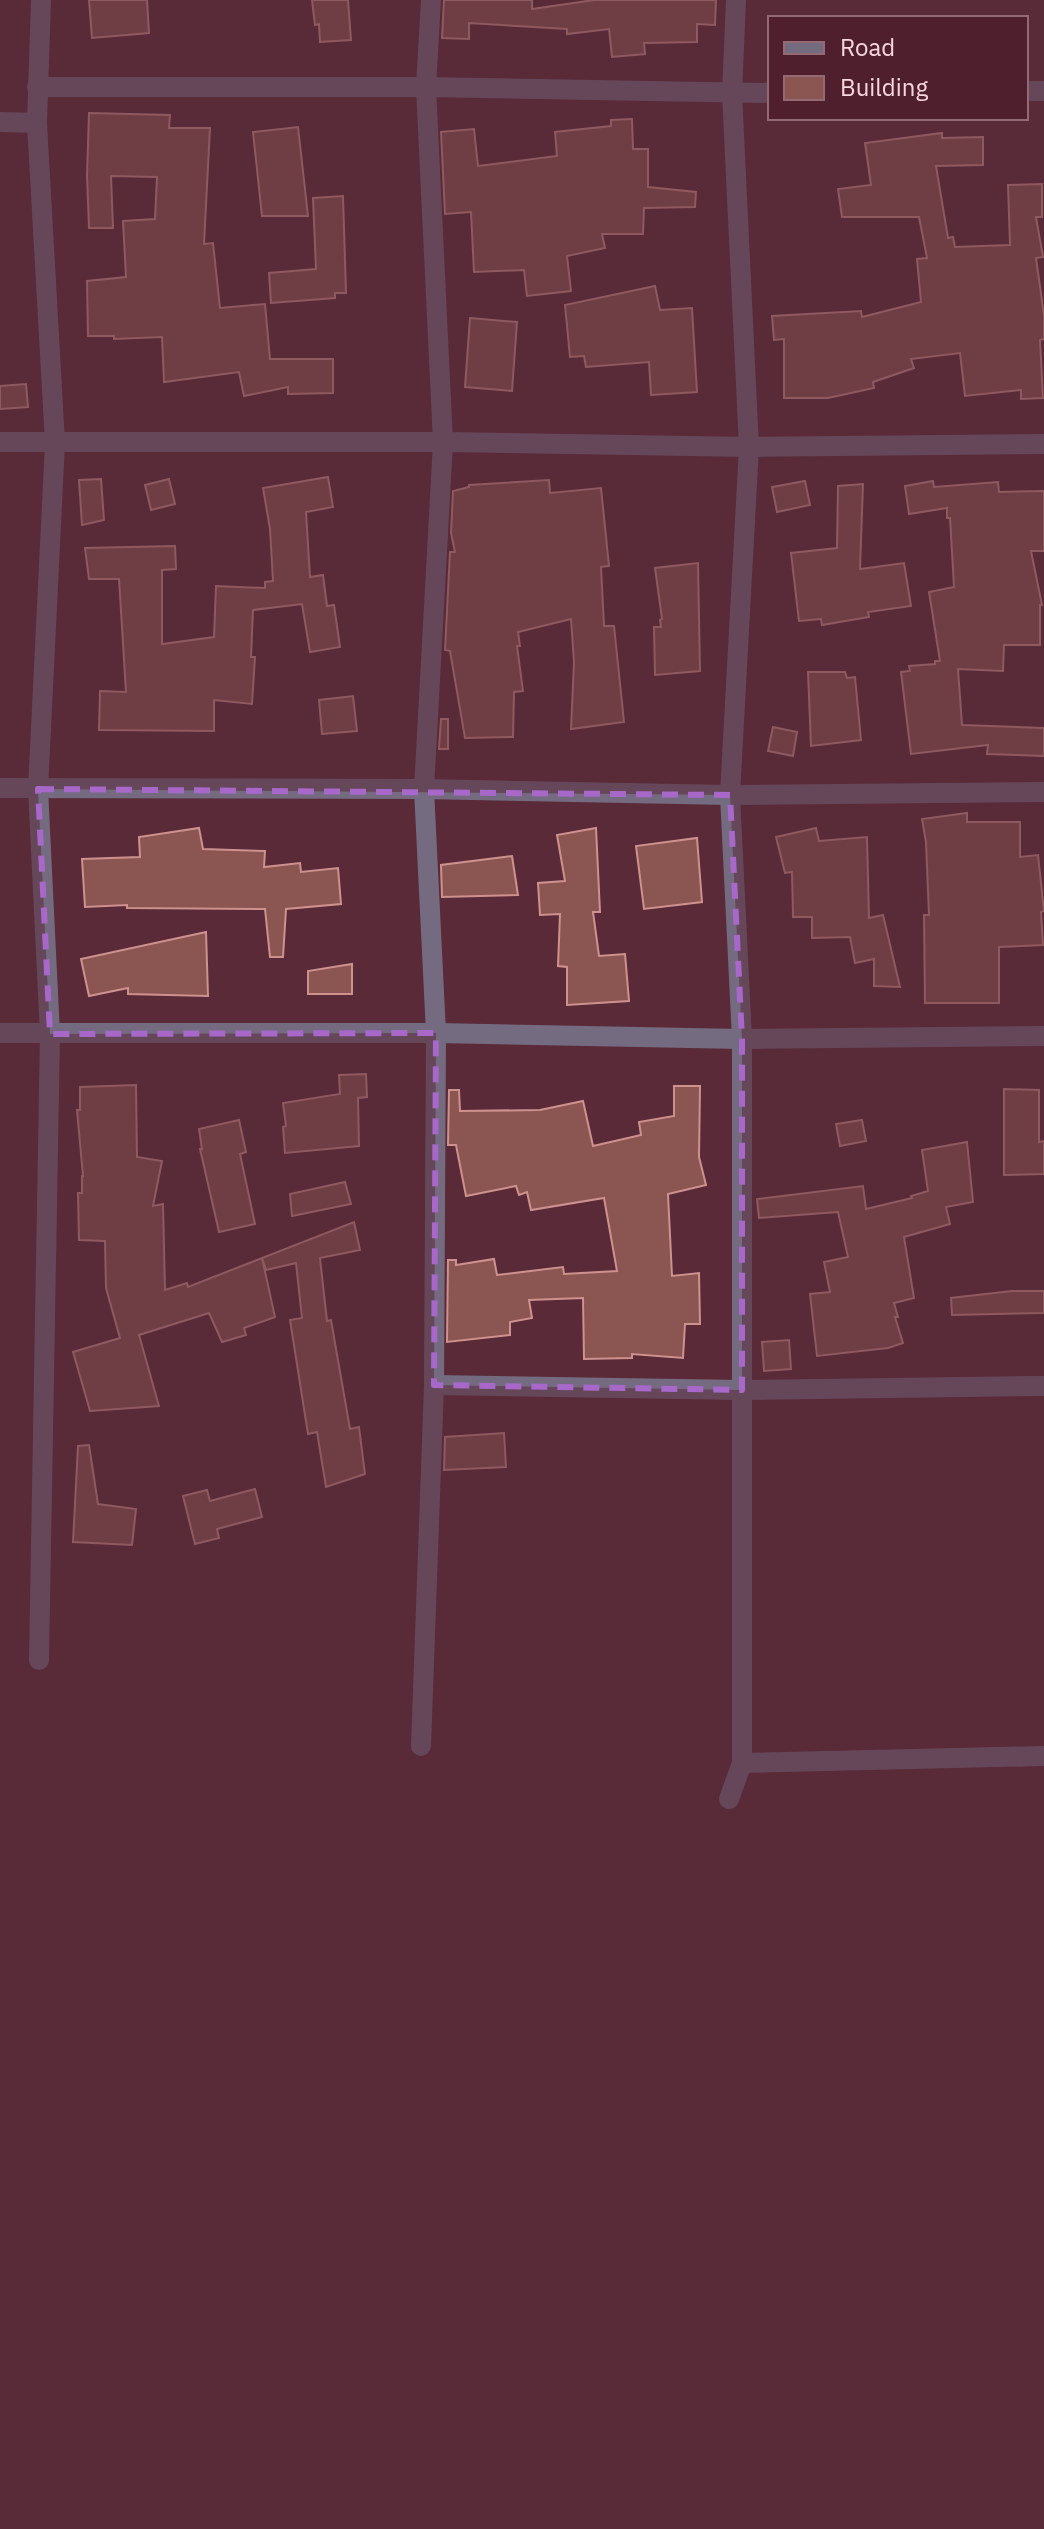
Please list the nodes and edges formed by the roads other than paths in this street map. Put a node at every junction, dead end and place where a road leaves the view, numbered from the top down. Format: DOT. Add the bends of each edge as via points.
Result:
graph roads {
  1 [pos="41,0"];
  2 [pos="431,0"];
  3 [pos="736,0"];
  4 [pos="37,87"];
  5 [pos="426,87"];
  6 [pos="732,93"];
  7 [pos="768,93"];
  8 [pos="0,122"];
  9 [pos="37,123"];
  10 [pos="0,442"];
  11 [pos="443,442"];
  12 [pos="55,443"];
  13 [pos="1044,444"];
  14 [pos="749,447"];
  15 [pos="0,788"];
  16 [pos="38,789"];
  17 [pos="424,789"];
  18 [pos="1044,792"];
  19 [pos="730,795"];
  20 [pos="0,1033"];
  21 [pos="436,1033"];
  22 [pos="50,1034"];
  23 [pos="1044,1036"];
  24 [pos="742,1039"];
  25 [pos="434,1385"];
  26 [pos="1044,1386"];
  27 [pos="742,1390"];
  28 [pos="39,1660"];
  29 [pos="421,1746"];
  30 [pos="1044,1756"];
  31 [pos="742,1763"];
  32 [pos="729,1799"];
  1 -- 4 [label="street"];
  2 -- 5 [label="street"];
  3 -- 6 [label="street"];
  4 -- 5 [label="street"];
  4 -- 9 [label="street"];
  5 -- 6 [label="street"];
  5 -- 11 [label="street"];
  6 -- 7 [label="street"];
  6 -- 14 [label="street"];
  8 -- 9 [label="street"];
  9 -- 12 [label="street"];
  10 -- 12 [label="street"];
  11 -- 12 [label="street"];
  11 -- 14 [label="street"];
  11 -- 17 [label="street"];
  12 -- 16 [label="street"];
  13 -- 14 [label="street"];
  14 -- 19 [label="street"];
  15 -- 16 [label="street"];
  16 -- 17 [label="street"];
  16 -- 22 [label="street"];
  17 -- 19 [label="street"];
  17 -- 21 [label="street"];
  18 -- 19 [label="street"];
  19 -- 24 [label="street"];
  20 -- 22 [label="street"];
  21 -- 22 [label="street"];
  21 -- 24 [label="street"];
  21 -- 25 [label="street"];
  22 -- 28 [label="street"];
  23 -- 24 [label="street"];
  24 -- 27 [label="street"];
  25 -- 27 [label="street"];
  25 -- 29 [label="street"];
  26 -- 27 [label="street"];
  27 -- 31 [label="street"];
  30 -- 31 [label="street"];
  31 -- 32 [label="street"];
}
